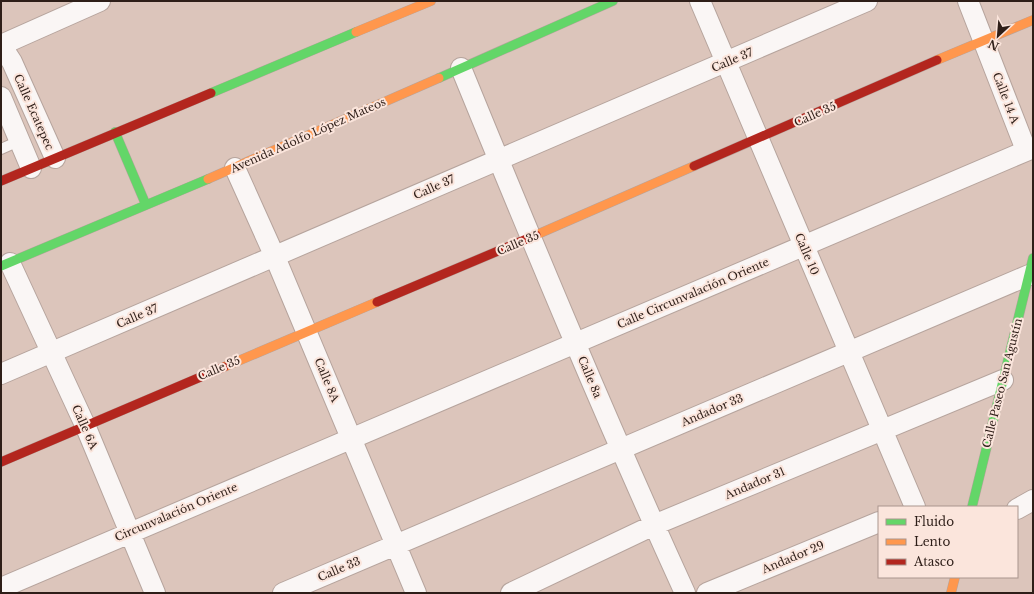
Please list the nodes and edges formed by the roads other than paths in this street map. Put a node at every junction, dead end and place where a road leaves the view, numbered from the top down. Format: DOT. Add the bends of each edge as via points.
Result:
graph roads {
  1 [pos="100,1"];
  2 [pos="431,1"];
  3 [pos="613,1"];
  4 [pos="700,1"];
  5 [pos="867,1"];
  6 [pos="968,1"];
  7 [pos="75,6"];
  8 [pos="1033,20"];
  9 [pos="984,39"];
  10 [pos="1,45"];
  11 [pos="726,62"];
  12 [pos="461,68"];
  13 [pos="1,97"];
  14 [pos="115,132"];
  15 [pos="758,140"];
  16 [pos="19,141"];
  17 [pos="1,149"];
  18 [pos="1030,149"];
  19 [pos="55,158"];
  20 [pos="498,159"];
  21 [pos="31,168"];
  22 [pos="235,168"];
  23 [pos="1,181"];
  24 [pos="146,206"];
  25 [pos="530,238"];
  26 [pos="803,245"];
  27 [pos="275,257"];
  28 [pos="5,265"];
  29 [pos="1031,267"];
  30 [pos="306,332"];
  31 [pos="576,344"];
  32 [pos="51,352"];
  33 [pos="850,352"];
  34 [pos="1,374"];
  35 [pos="1003,380"];
  36 [pos="85,425"];
  37 [pos="882,430"];
  38 [pos="351,437"];
  39 [pos="620,449"];
  40 [pos="1,462"];
  41 [pos="1033,500"];
  42 [pos="914,506"];
  43 [pos="972,506"];
  44 [pos="1018,508"];
  45 [pos="878,522"];
  46 [pos="654,526"];
  47 [pos="130,531"];
  48 [pos="395,545"];
  49 [pos="1,588"];
  50 [pos="155,593"];
  51 [pos="283,593"];
  52 [pos="416,593"];
  53 [pos="511,593"];
  54 [pos="685,593"];
  55 [pos="707,593"];
  1 -- 7 [label="street"];
  2 -- 14 [label="street"];
  3 -- 12 [label="street, Avenida Adolfo López Mateos"];
  4 -- 11 [label="street, Calle 10"];
  5 -- 11 [label="street, Calle 37"];
  6 -- 9 [label="street, Calle 14 A"];
  7 -- 10 [label="street"];
  8 -- 9 [label="street, Calle 35"];
  9 -- 15 [label="street, Calle 35"];
  9 -- 18 [label="street, Calle 14 A"];
  10 -- 19 [label="street, Calle Ecatepec" via="12,62"];
  11 -- 15 [label="street, Calle 10"];
  11 -- 20 [label="street, Calle 37"];
  12 -- 20 [label="street"];
  12 -- 22 [label="street, Avenida Adolfo López Mateos"];
  13 -- 16 [label="street"];
  14 -- 19 [label="street"];
  14 -- 24 [label="street"];
  15 -- 25 [label="street, Calle 35"];
  15 -- 26 [label="street, Calle 10"];
  16 -- 17 [label="lane"];
  16 -- 21 [label="street"];
  18 -- 26 [label="street, Calle Circunvalación Oriente"];
  19 -- 21 [label="street"];
  20 -- 25 [label="street, Calle 8a"];
  20 -- 27 [label="street, Calle 37"];
  21 -- 23 [label="street"];
  22 -- 24 [label="street, Avenida Adolfo López Mateos"];
  22 -- 27 [label="street, Calle 8A"];
  24 -- 28 [label="street, Avenida Adolfo López Mateos"];
  25 -- 30 [label="street, Calle 35"];
  25 -- 31 [label="street, Calle 8a"];
  26 -- 31 [label="street, Calle Circunvalación Oriente"];
  26 -- 33 [label="street, Calle 10"];
  27 -- 30 [label="street, Calle 8A"];
  27 -- 32 [label="street, Calle 37"];
  28 -- 32 [label="street, Calle 6A"];
  29 -- 33 [label="street, Andador 33"];
  29 -- 35 [label="street, Calle Paseo San Agustín"];
  30 -- 36 [label="street, Calle 35"];
  30 -- 38 [label="street, Calle 8A"];
  31 -- 38 [label="street, Calle Circunvalación Oriente"];
  31 -- 39 [label="street, Calle 8a"];
  32 -- 34 [label="street, Calle 37"];
  32 -- 36 [label="street, Calle 6A"];
  33 -- 37 [label="street, Calle 10"];
  33 -- 39 [label="street, Andador 33"];
  35 -- 37 [label="street, Andador 31"];
  35 -- 43 [label="street, Calle Paseo San Agustín"];
  36 -- 40 [label="street, Calle 35"];
  36 -- 47 [label="street, Calle 6A"];
  37 -- 42 [label="street, Calle 10"];
  37 -- 46 [label="street, Andador 31"];
  38 -- 47 [label="street, Circunvalación Oriente"];
  38 -- 48 [label="street, Calle 8A"];
  39 -- 46 [label="street, Calle 8a"];
  39 -- 48 [label="street, Andador 33"];
  41 -- 44 [label="street"];
  45 -- 55 [label="street, Andador 29"];
  46 -- 53 [label="street, Andador 31"];
  46 -- 54 [label="street, Calle 8a"];
  47 -- 49 [label="street, Circunvalación Oriente"];
  47 -- 50 [label="street, Calle 6A"];
  48 -- 51 [label="street, Calle 33"];
  48 -- 52 [label="street, Calle 8A"];
}
